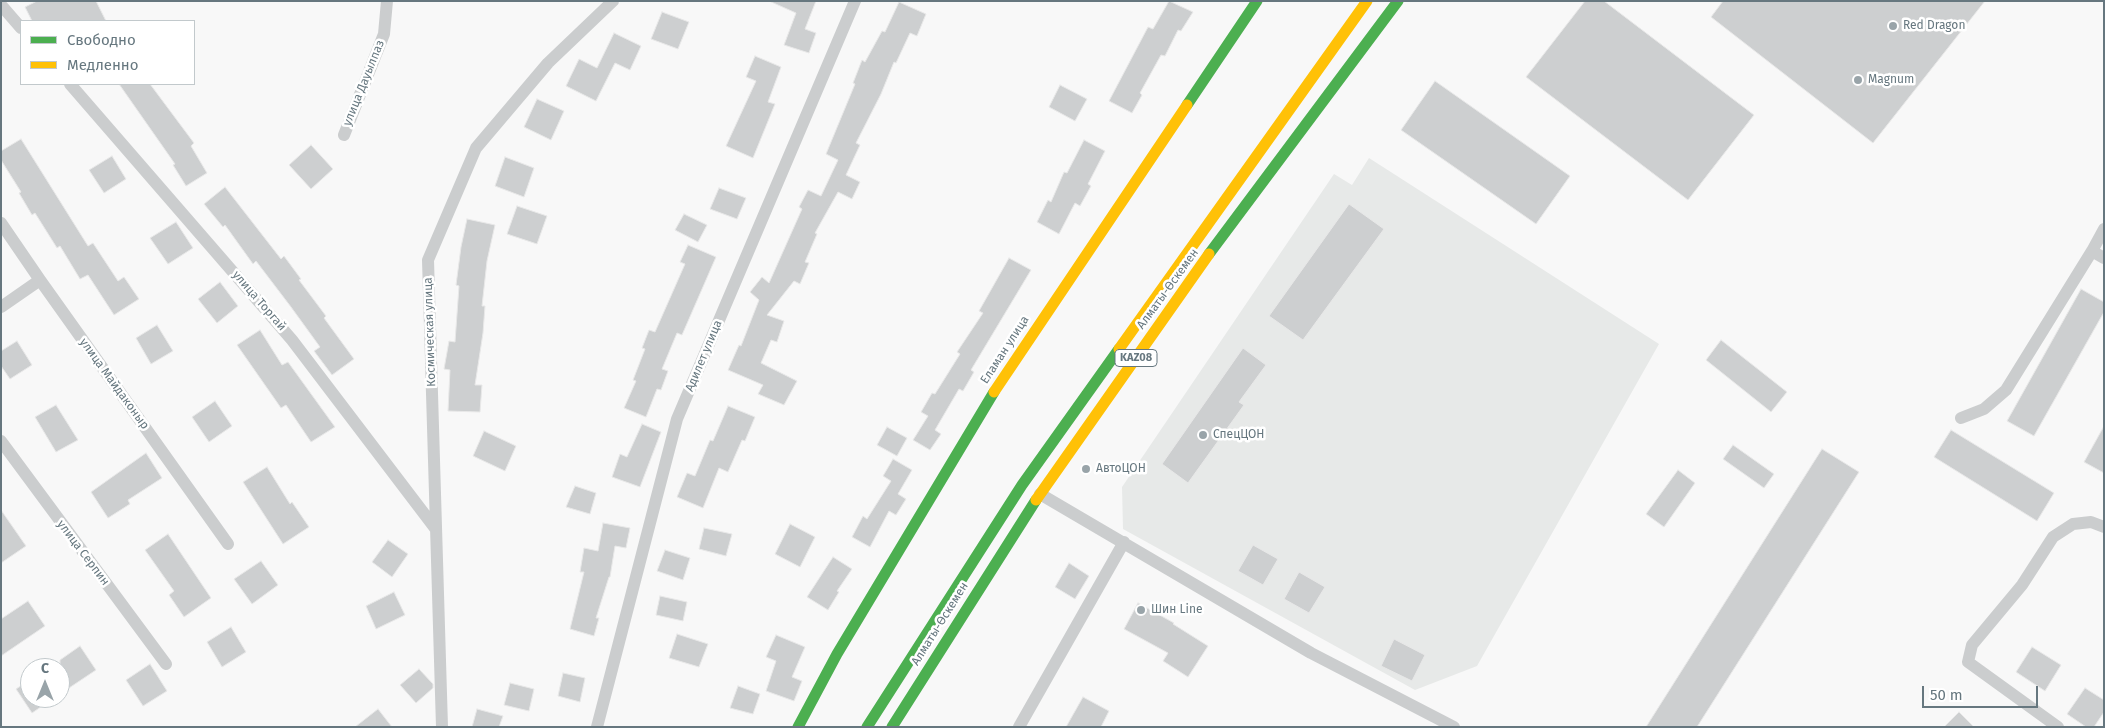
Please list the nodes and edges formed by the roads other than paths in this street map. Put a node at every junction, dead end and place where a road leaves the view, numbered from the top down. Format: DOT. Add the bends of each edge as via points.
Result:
graph roads {
  1 [pos="387,1"];
  2 [pos="613,1"];
  3 [pos="855,1"];
  4 [pos="1257,1"];
  5 [pos="1367,1"];
  6 [pos="1398,1"];
  7 [pos="1,5"];
  8 [pos="20,27"];
  9 [pos="71,85"];
  10 [pos="344,135"];
  11 [pos="1,223"];
  12 [pos="2104,229"];
  13 [pos="2092,251"];
  14 [pos="2104,258"];
  15 [pos="40,280"];
  16 [pos="1,307"];
  17 [pos="1962,418"];
  18 [pos="1,441"];
  19 [pos="1040,494"];
  20 [pos="2104,527"];
  21 [pos="436,528"];
  22 [pos="1124,542"];
  23 [pos="228,544"];
  24 [pos="166,664"];
  25 [pos="442,727"];
  26 [pos="597,727"];
  27 [pos="798,727"];
  28 [pos="867,727"];
  29 [pos="892,727"];
  30 [pos="1019,727"];
  31 [pos="1454,727"];
  32 [pos="2058,727"];
  1 -- 10 [label="street, улица Дауылпаз" via="384,34"];
  2 -- 21 [label="street, Космическая улица" via="548,63 476,148 428,260"];
  3 -- 26 [label="street, Адилет улица" via="677,419"];
  4 -- 27 [label="main road, Еламан улица" via="1006,372 837,654"];
  5 -- 28 [label="main road, Алматы-Өскемен / KAZ08" via="1022,485"];
  6 -- 19 [label="main road, Алматы-Өскемен / KAZ08" via="1184,289"];
  7 -- 8 [label="street"];
  9 -- 21 [label="street, улица Торгай" via="292,340"];
  11 -- 15 [label="street, улица Майдаконыр"];
  12 -- 13 [label="street"];
  13 -- 14 [label="street"];
  13 -- 17 [label="street" via="2006,390 1984,409"];
  15 -- 16 [label="street"];
  15 -- 23 [label="street, улица Майдаконыр"];
  18 -- 24 [label="street, улица Серпин"];
  19 -- 22 [label="street"];
  19 -- 29 [label="main road, Алматы-Өскемен / KAZ08"];
  20 -- 32 [label="street" via="2091,522 2073,524 2053,536 2022,585 1972,645 1968,662"];
  21 -- 25 [label="street, Космическая улица"];
  22 -- 30 [label="street"];
  22 -- 31 [label="street" via="1311,653"];
}
